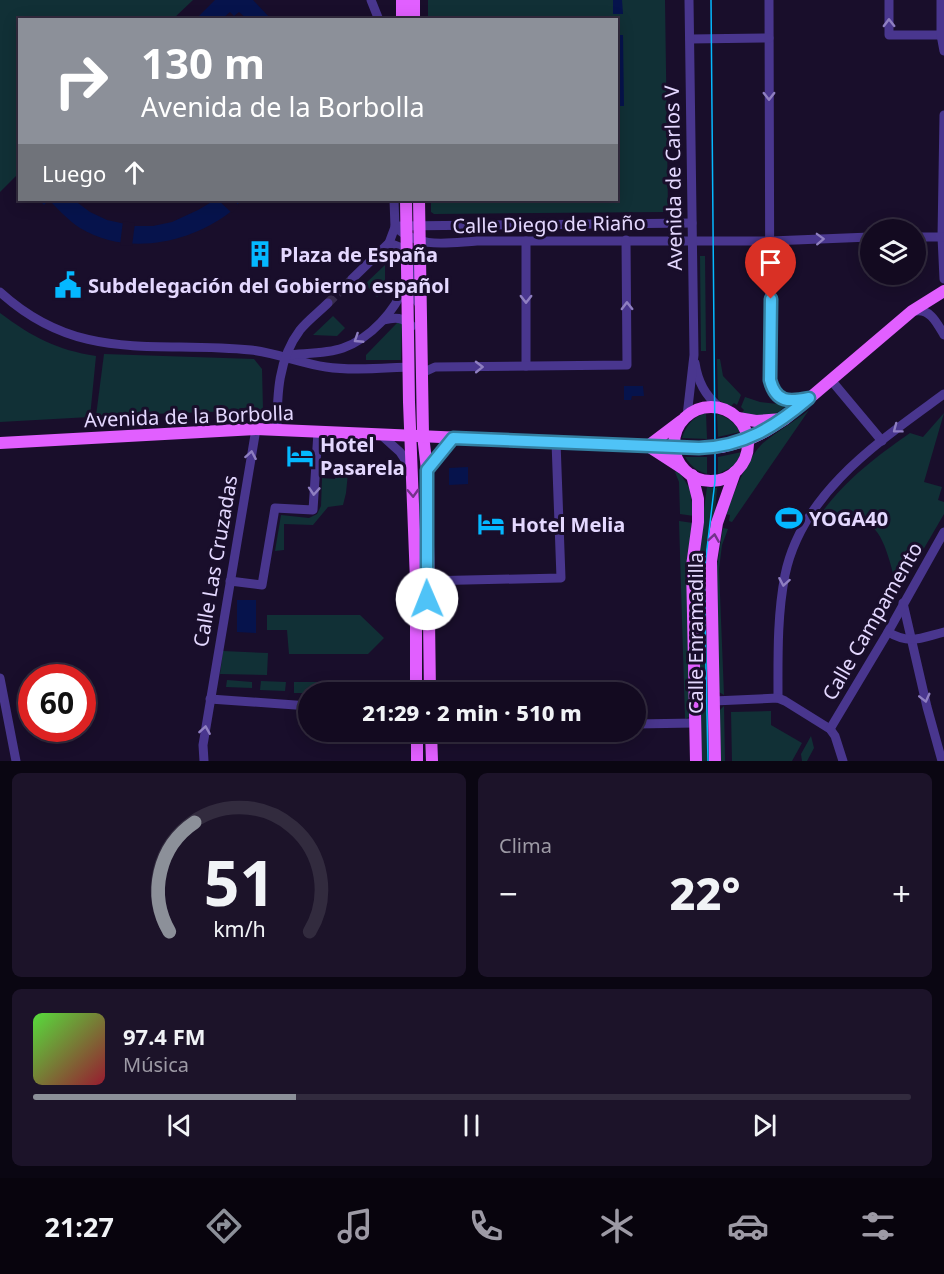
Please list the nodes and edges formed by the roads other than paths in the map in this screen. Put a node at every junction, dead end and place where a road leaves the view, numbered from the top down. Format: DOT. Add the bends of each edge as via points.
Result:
graph roads {
  1 [pos="371,0"];
  2 [pos="402,0"];
  3 [pos="414,0"];
  4 [pos="689,0"];
  5 [pos="769,0"];
  6 [pos="889,0"];
  7 [pos="941,0"];
  8 [pos="378,18"];
  9 [pos="402,18"];
  10 [pos="414,18"];
  11 [pos="941,35"];
  12 [pos="769,38"];
  13 [pos="690,39"];
  14 [pos="944,51"];
  15 [pos="944,115"];
  16 [pos="394,201"];
  17 [pos="406,201"];
  18 [pos="419,201"];
  19 [pos="692,224"];
  20 [pos="407,229"];
  21 [pos="860,237"];
  22 [pos="926,237"];
  23 [pos="942,237"];
  24 [pos="626,240"];
  25 [pos="692,240"];
  26 [pos="419,241"];
  27 [pos="526,241"];
  28 [pos="771,241"];
  29 [pos="389,243"];
  30 [pos="406,250"];
  31 [pos="352,279"];
  32 [pos="944,279"];
  33 [pos="407,280"];
  34 [pos="944,291"];
  35 [pos="0,292"];
  36 [pos="327,303"];
  37 [pos="421,308"];
  38 [pos="912,311"];
  39 [pos="381,321"];
  40 [pos="407,321"];
  41 [pos="944,335"];
  42 [pos="694,355"];
  43 [pos="285,356"];
  44 [pos="526,366"];
  45 [pos="408,367"];
  46 [pos="422,373"];
  47 [pos="831,380"];
  48 [pos="944,394"];
  49 [pos="809,398"];
  50 [pos="719,407"];
  51 [pos="423,408"];
  52 [pos="685,418"];
  53 [pos="738,418"];
  54 [pos="784,419"];
  55 [pos="256,429"];
  56 [pos="277,430"];
  57 [pos="318,432"];
  58 [pos="380,434"];
  59 [pos="410,435"];
  60 [pos="423,435"];
  61 [pos="453,438"];
  62 [pos="748,440"];
  63 [pos="882,441"];
  64 [pos="556,442"];
  65 [pos="0,443"];
  66 [pos="648,446"];
  67 [pos="674,447"];
  68 [pos="412,470"];
  69 [pos="427,470"];
  70 [pos="735,472"];
  71 [pos="688,473"];
  72 [pos="944,532"];
  73 [pos="230,581"];
  74 [pos="421,581"];
  75 [pos="903,603"];
  76 [pos="888,632"];
  77 [pos="944,632"];
  78 [pos="911,641"];
  79 [pos="0,678"];
  80 [pos="416,682"];
  81 [pos="429,682"];
  82 [pos="2,696"];
  83 [pos="778,698"];
  84 [pos="210,699"];
  85 [pos="714,701"];
  86 [pos="298,705"];
  87 [pos="695,723"];
  88 [pos="646,724"];
  89 [pos="830,729"];
  90 [pos="417,742"];
  91 [pos="431,742"];
  92 [pos="16,761"];
  93 [pos="204,761"];
  94 [pos="417,761"];
  95 [pos="432,761"];
  96 [pos="696,761"];
  97 [pos="716,761"];
  98 [pos="843,761"];
  99 [pos="942,761"];
  1 -- 8 [label="street"];
  2 -- 9 [label="main road"];
  3 -- 10 [label="main road"];
  4 -- 13 [label="street, Avenida de Carlos V"];
  5 -- 12 [label="street"];
  11 -- 6 [label="street, one-way" via="889,35"];
  7 -- 11 [label="street"];
  11 -- 14 [label="street"];
  12 -- 13 [label="street"];
  12 -- 28 [label="street, one-way"];
  13 -- 19 [label="street, Avenida de Carlos V"];
  15 -- 23 [label="street"];
  16 -- 20 [label="street"];
  17 -- 20 [label="main road"];
  18 -- 20 [label="main road"];
  19 -- 20 [label="street, Calle Diego de Riaño"];
  19 -- 25 [label="street, Avenida de Carlos V"];
  20 -- 26 [label="main road"];
  20 -- 29 [label="street"];
  20 -- 30 [label="main road"];
  28 -- 21 [label="street, one-way"];
  22 -- 23 [label="street"];
  23 -- 32 [label="street"];
  24 -- 25 [label="street, Calle Diego de Riaño"];
  24 -- 27 [label="street, Calle Diego de Riaño"];
  44 -- 24 [label="street, one-way" via="627,364"];
  25 -- 28 [label="street, Calle Diego de Riaño"];
  25 -- 42 [label="street, Avenida de Carlos V"];
  26 -- 27 [label="street, Calle Diego de Riaño"];
  26 -- 37 [label="main road"];
  27 -- 44 [label="street, one-way"];
  28 -- 49 [label="street" via="770,380 780,398 792,402"];
  29 -- 30 [label="street"];
  29 -- 31 [label="street"];
  30 -- 33 [label="main road"];
  30 -- 37 [label="street" via="413,258 415,298"];
  33 -- 39 [label="street" via="396,305"];
  33 -- 40 [label="main road"];
  34 -- 38 [label="main road, Avenida de la Borbolla"];
  35 -- 43 [label="street" via="43,322 92,341 140,347 250,350"];
  36 -- 43 [label="street" via="300,330"];
  37 -- 46 [label="main road"];
  38 -- 41 [label="street" via="928,312"];
  38 -- 47 [label="main road, Avenida de la Borbolla"];
  39 -- 40 [label="street" via="394,317"];
  39 -- 43 [label="street, one-way" via="345,347"];
  40 -- 45 [label="main road"];
  40 -- 51 [label="street" via="415,329 417,391"];
  42 -- 50 [label="street, Avenida de Carlos V" via="700,384"];
  42 -- 52 [label="street, Avenida de Carlos V"];
  43 -- 45 [label="street" via="330,368"];
  43 -- 56 [label="street" via="279,377"];
  46 -- 44 [label="street, one-way" via="435,367"];
  45 -- 59 [label="main road"];
  46 -- 51 [label="main road"];
  47 -- 49 [label="main road, Avenida de la Borbolla"];
  47 -- 63 [label="street"];
  48 -- 63 [label="street, one-way"];
  49 -- 54 [label="main road, Avenida de la Borbolla"];
  50 -- 52 [label="main road" via="697,409"];
  50 -- 53 [label="main road"];
  51 -- 60 [label="main road"];
  52 -- 66 [label="main road"];
  52 -- 67 [label="main road"];
  53 -- 54 [label="main road"];
  53 -- 62 [label="main road"];
  54 -- 62 [label="main road, Avenida de la Borbolla"];
  55 -- 56 [label="main road, Avenida de la Borbolla"];
  55 -- 65 [label="main road, Avenida de la Borbolla"];
  73 -- 55 [label="street, Calle Las Cruzadas, one-way"];
  56 -- 57 [label="main road, Avenida de la Borbolla"];
  57 -- 58 [label="main road, Avenida de la Borbolla"];
  57 -- 73 [label="street, one-way" via="313,510 275,508 262,585"];
  58 -- 59 [label="main road, Avenida de la Borbolla"];
  58 -- 68 [label="street"];
  59 -- 60 [label="main road, Avenida de la Borbolla"];
  59 -- 68 [label="main road"];
  60 -- 61 [label="main road, Avenida de la Borbolla"];
  60 -- 69 [label="main road"];
  61 -- 64 [label="main road, Avenida de la Borbolla"];
  61 -- 69 [label="street"];
  62 -- 67 [label="main road, Avenida de la Borbolla" via="722,447"];
  62 -- 70 [label="main road, Calle Enramadilla" via="746,456"];
  63 -- 83 [label="street, one-way" via="829,489 796,543 781,604"];
  64 -- 66 [label="main road, Avenida de la Borbolla"];
  64 -- 74 [label="street" via="561,578"];
  66 -- 67 [label="main road, Avenida de la Borbolla"];
  66 -- 71 [label="main road"];
  67 -- 71 [label="main road, Calle Enramadilla"];
  68 -- 74 [label="main road, one-way"];
  69 -- 74 [label="main road"];
  70 -- 71 [label="main road" via="715,481"];
  85 -- 70 [label="main road, Calle Enramadilla, one-way" via="711,561 717,523"];
  71 -- 87 [label="main road, Calle Enramadilla" via="698,499 692,566"];
  72 -- 75 [label="street, Calle Campamento"];
  73 -- 84 [label="street, Calle Las Cruzadas"];
  74 -- 80 [label="main road"];
  74 -- 81 [label="main road"];
  75 -- 76 [label="street, Calle Campamento"];
  75 -- 78 [label="street"];
  76 -- 78 [label="street"];
  76 -- 89 [label="street, Calle Campamento"];
  77 -- 78 [label="street"];
  78 -- 99 [label="street, one-way"];
  79 -- 82 [label="street"];
  82 -- 92 [label="street"];
  83 -- 85 [label="street"];
  83 -- 89 [label="street"];
  84 -- 86 [label="street"];
  93 -- 84 [label="street, Calle Las Cruzadas, one-way"];
  85 -- 97 [label="main road, Calle Enramadilla"];
  87 -- 88 [label="street"];
  87 -- 96 [label="main road, Calle Enramadilla"];
  89 -- 98 [label="street"];
  90 -- 94 [label="main road"];
  91 -- 95 [label="main road"];
}
